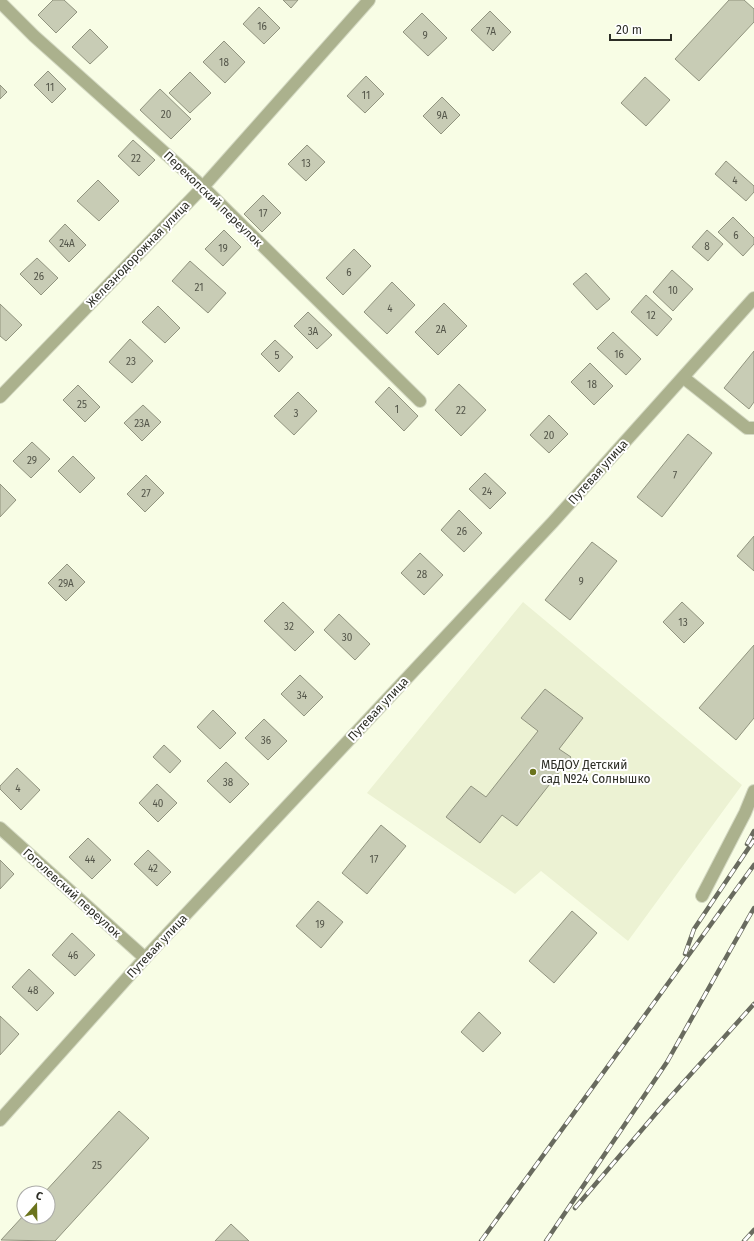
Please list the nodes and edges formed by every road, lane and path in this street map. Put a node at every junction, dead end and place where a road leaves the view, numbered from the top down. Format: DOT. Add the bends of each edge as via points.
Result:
graph roads {
  1 [pos="369,0"];
  2 [pos="0,2"];
  3 [pos="203,187"];
  4 [pos="754,298"];
  5 [pos="684,378"];
  6 [pos="0,397"];
  7 [pos="420,402"];
  8 [pos="754,428"];
  9 [pos="754,792"];
  10 [pos="0,828"];
  11 [pos="702,896"];
  12 [pos="145,958"];
  13 [pos="0,1120"];
  1 -- 3 [label="street, Железнодорожная улица"];
  2 -- 3 [label="street, Перекопский переулок" via="34,36"];
  3 -- 6 [label="street, Железнодорожная улица"];
  3 -- 7 [label="street, Перекопский переулок"];
  4 -- 5 [label="street, Путевая улица"];
  5 -- 8 [label="street" via="747,428"];
  5 -- 12 [label="street, Путевая улица"];
  9 -- 11 [label="street"];
  10 -- 12 [label="street, Гоголевский переулок"];
  12 -- 13 [label="street, Путевая улица"];
}
